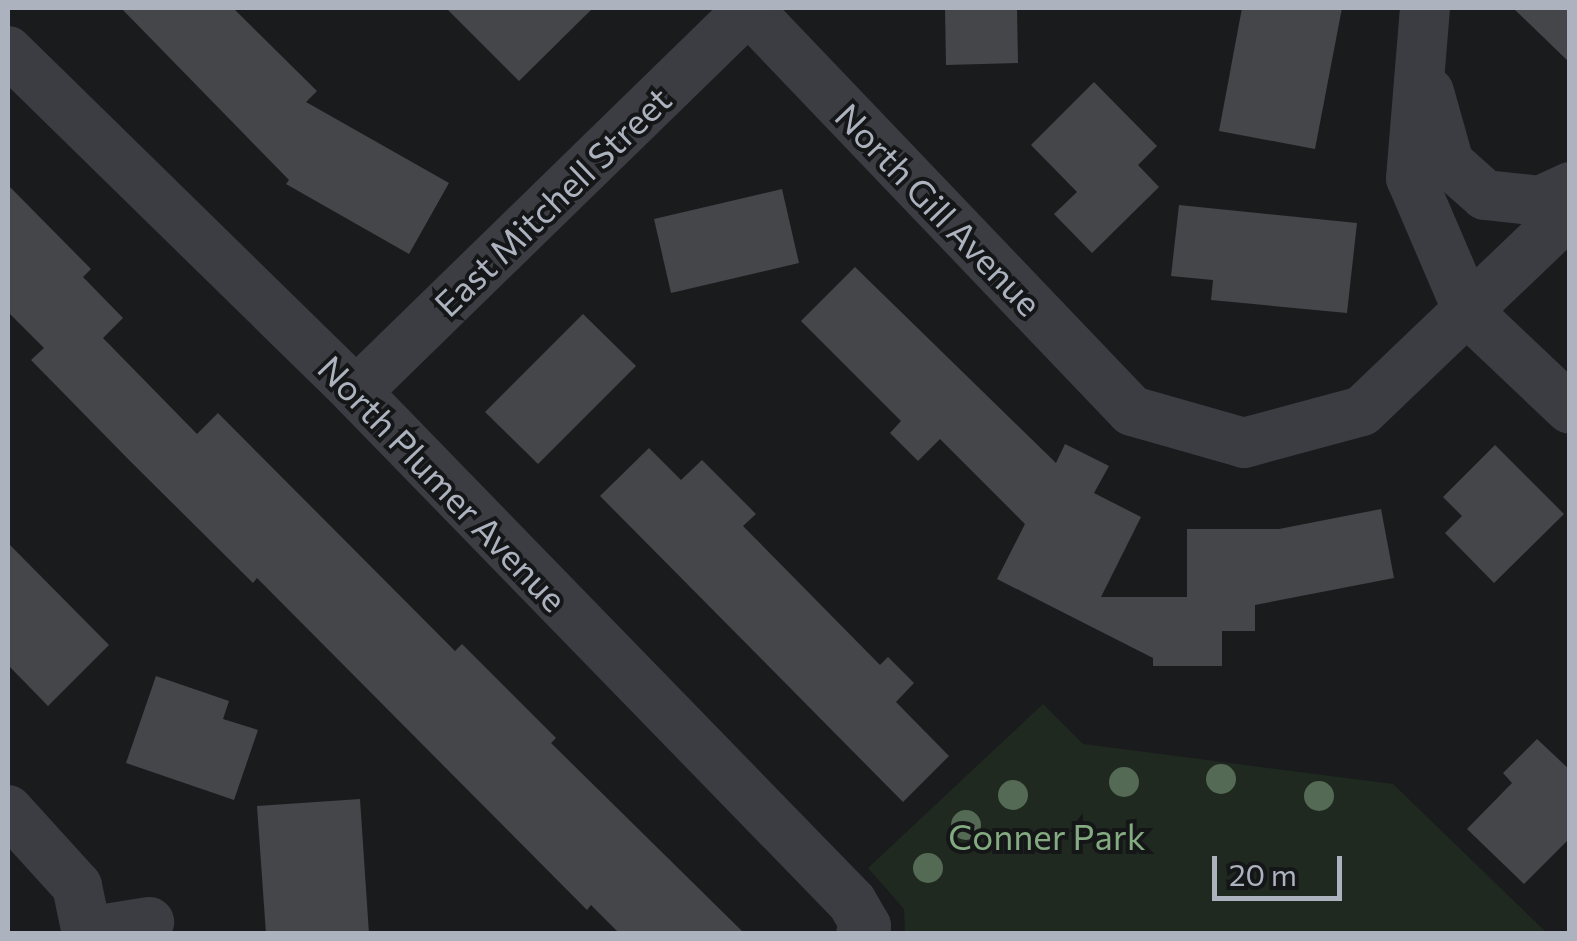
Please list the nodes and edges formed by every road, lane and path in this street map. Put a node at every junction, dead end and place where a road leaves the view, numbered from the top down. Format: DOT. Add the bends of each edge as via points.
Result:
graph roads {
  1 [pos="748,8"];
  2 [pos="1425,8"];
  3 [pos="9,56"];
  4 [pos="1420,64"];
  5 [pos="1570,187"];
  6 [pos="1570,212"];
  7 [pos="1469,313"];
  8 [pos="356,392"];
  9 [pos="1570,409"];
  10 [pos="8,810"];
  11 [pos="149,922"];
  12 [pos="864,930"];
  13 [pos="87,933"];
  1 -- 7 [label="street, North Gill Avenue" via="1132,411 1244,443 1362,411"];
  1 -- 8 [label="street, East Mitchell Street"];
  2 -- 4 [label="street"];
  3 -- 8 [label="street, North Plumer Avenue"];
  4 -- 5 [label="street" via="1449,163 1485,195 1540,201"];
  4 -- 7 [label="street" via="1411,178"];
  6 -- 7 [label="street"];
  7 -- 9 [label="street"];
  8 -- 12 [label="street, North Plumer Avenue" via="852,902"];
  10 -- 13 [label="street" via="78,886"];
  11 -- 13 [label="street"];
}
